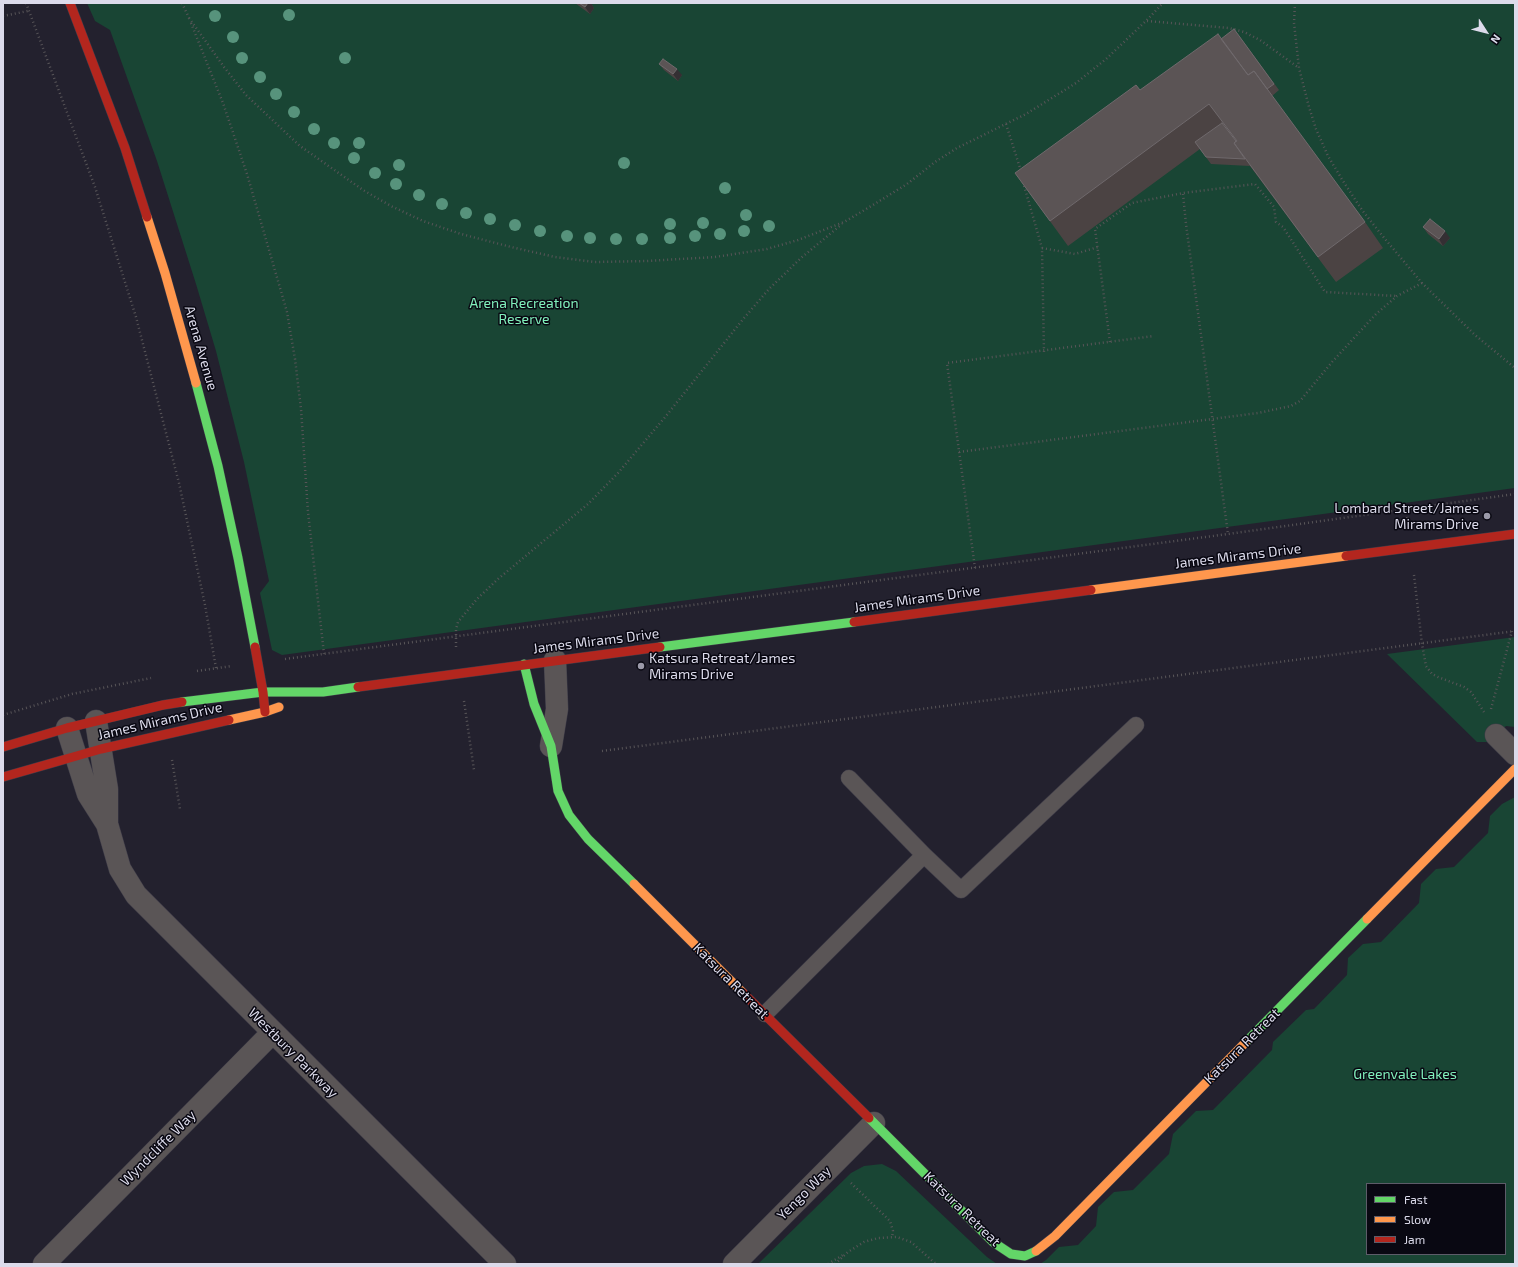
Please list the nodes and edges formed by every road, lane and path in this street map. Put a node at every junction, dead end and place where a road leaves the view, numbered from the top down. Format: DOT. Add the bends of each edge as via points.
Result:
graph roads {
  1 [pos="26,3"];
  2 [pos="70,3"];
  3 [pos="182,3"];
  4 [pos="1163,3"];
  5 [pos="1295,3"];
  6 [pos="28,11"];
  7 [pos="3,16"];
  8 [pos="189,18"];
  9 [pos="1146,21"];
  10 [pos="1299,68"];
  11 [pos="1006,124"];
  12 [pos="1021,174"];
  13 [pos="1023,180"];
  14 [pos="1183,193"];
  15 [pos="844,222"];
  16 [pos="1098,247"];
  17 [pos="1042,248"];
  18 [pos="1422,283"];
  19 [pos="1397,296"];
  20 [pos="1154,336"];
  21 [pos="1110,342"];
  22 [pos="1044,352"];
  23 [pos="1515,368"];
  24 [pos="1213,419"];
  25 [pos="959,452"];
  26 [pos="1515,494"];
  27 [pos="1228,534"];
  28 [pos="1515,534"];
  29 [pos="975,568"];
  30 [pos="1413,570"];
  31 [pos="1514,631"];
  32 [pos="455,637"];
  33 [pos="1422,644"];
  34 [pos="324,654"];
  35 [pos="555,660"];
  36 [pos="258,663"];
  37 [pos="524,664"];
  38 [pos="194,672"];
  39 [pos="158,677"];
  40 [pos="263,692"];
  41 [pos="323,692"];
  42 [pos="463,696"];
  43 [pos="265,712"];
  44 [pos="1485,714"];
  45 [pos="3,715"];
  46 [pos="96,721"];
  47 [pos="1136,725"];
  48 [pos="1492,726"];
  49 [pos="67,728"];
  50 [pos="551,746"];
  51 [pos="3,747"];
  52 [pos="101,749"];
  53 [pos="602,751"];
  54 [pos="1515,754"];
  55 [pos="76,756"];
  56 [pos="171,757"];
  57 [pos="1515,769"];
  58 [pos="474,770"];
  59 [pos="3,777"];
  60 [pos="849,778"];
  61 [pos="180,809"];
  62 [pos="107,824"];
  63 [pos="924,855"];
  64 [pos="765,1014"];
  65 [pos="273,1032"];
  66 [pos="874,1123"];
  67 [pos="850,1182"];
  68 [pos="892,1238"];
  69 [pos="848,1252"];
  70 [pos="44,1264"];
  71 [pos="505,1264"];
  72 [pos="734,1264"];
  73 [pos="828,1264"];
  74 [pos="835,1264"];
  75 [pos="936,1264"];
  1 -- 6 [label="path"];
  2 -- 36 [label="street, Arena Avenue" via="125,148 165,273 218,466"];
  3 -- 8 [label="path"];
  4 -- 9 [label="path"];
  5 -- 10 [label="path" via="1294,23"];
  6 -- 7 [label="path"];
  6 -- 38 [label="path" via="96,187 136,317 180,483 216,668"];
  8 -- 15 [label="path" via="246,95 300,146 363,190 391,206 423,221 461,234 555,257 595,262 647,261 715,257 767,249"];
  8 -- 34 [label="path" via="223,103 247,174 287,312 301,408 308,512"];
  9 -- 10 [label="path" via="1229,28 1244,32 1260,40"];
  9 -- 11 [label="path" via="1082,79"];
  10 -- 18 [label="path" via="1316,129 1329,158 1362,210"];
  11 -- 12 [label="path"];
  11 -- 15 [label="path" via="957,148"];
  13 -- 17 [label="path"];
  14 -- 16 [label="path" via="1132,203 1095,229"];
  14 -- 19 [label="path" via="1255,184 1274,207 1276,222 1283,227 1325,292"];
  14 -- 24 [label="path"];
  15 -- 32 [label="path" via="769,289 618,474 593,499 477,599 458,622"];
  16 -- 17 [label="path" via="1075,254"];
  16 -- 21 [label="path"];
  17 -- 22 [label="path"];
  18 -- 19 [label="path"];
  18 -- 23 [label="path" via="1475,335"];
  19 -- 24 [label="path" via="1376,314 1300,401 1292,406"];
  20 -- 21 [label="path"];
  21 -- 22 [label="path"];
  22 -- 25 [label="path" via="947,364"];
  24 -- 25 [label="path"];
  24 -- 27 [label="path"];
  25 -- 29 [label="path"];
  26 -- 27 [label="path"];
  27 -- 29 [label="path"];
  28 -- 35 [label="street, James Mirams Drive"];
  29 -- 32 [label="path"];
  30 -- 33 [label="path"];
  31 -- 33 [label="path"];
  31 -- 48 [label="path"];
  32 -- 34 [label="path"];
  33 -- 44 [label="path" via="1426,666 1432,674 1471,692"];
  33 -- 53 [label="path"];
  34 -- 36 [label="path"];
  35 -- 37 [label="street, James Mirams Drive"];
  35 -- 50 [label="street, Katsura Retreat" via="557,709"];
  36 -- 40 [label="street, Arena Avenue"];
  37 -- 41 [label="street, James Mirams Drive"];
  37 -- 50 [label="street, Katsura Retreat" via="534,704"];
  39 -- 45 [label="path" via="72,694"];
  40 -- 41 [label="street, James Mirams Drive"];
  40 -- 43 [label="street, Arena Avenue"];
  40 -- 46 [label="street, James Mirams Drive" via="163,705"];
  41 -- 43 [label="street, James Mirams Drive"];
  42 -- 58 [label="path"];
  43 -- 52 [label="street, James Mirams Drive"];
  46 -- 49 [label="street, James Mirams Drive"];
  46 -- 52 [label="street, Westbury Parkway"];
  47 -- 63 [label="lane" via="961,890"];
  48 -- 54 [label="street"];
  49 -- 51 [label="street, James Mirams Drive"];
  49 -- 55 [label="street, Westbury Parkway"];
  50 -- 64 [label="street, Katsura Retreat" via="558,791 569,815 583,833"];
  52 -- 55 [label="street, James Mirams Drive"];
  52 -- 62 [label="street, Westbury Parkway" via="107,789"];
  55 -- 59 [label="street, James Mirams Drive"];
  55 -- 62 [label="street, Westbury Parkway" via="88,794"];
  56 -- 61 [label="path"];
  57 -- 66 [label="street, Katsura Retreat" via="1055,1236 1038,1250 1025,1256 1011,1254 993,1242"];
  60 -- 63 [label="lane"];
  62 -- 65 [label="street, Westbury Parkway" via="120,868 136,895"];
  63 -- 64 [label="lane"];
  64 -- 66 [label="street, Katsura Retreat"];
  65 -- 70 [label="street, Wyndcliffe Way"];
  65 -- 71 [label="street, Westbury Parkway"];
  66 -- 72 [label="street, Yengo Way"];
  67 -- 68 [label="path" via="890,1221"];
  68 -- 69 [label="path" via="864,1242"];
  68 -- 75 [label="path" via="911,1242"];
  69 -- 73 [label="path"];
  69 -- 74 [label="path"];
}
